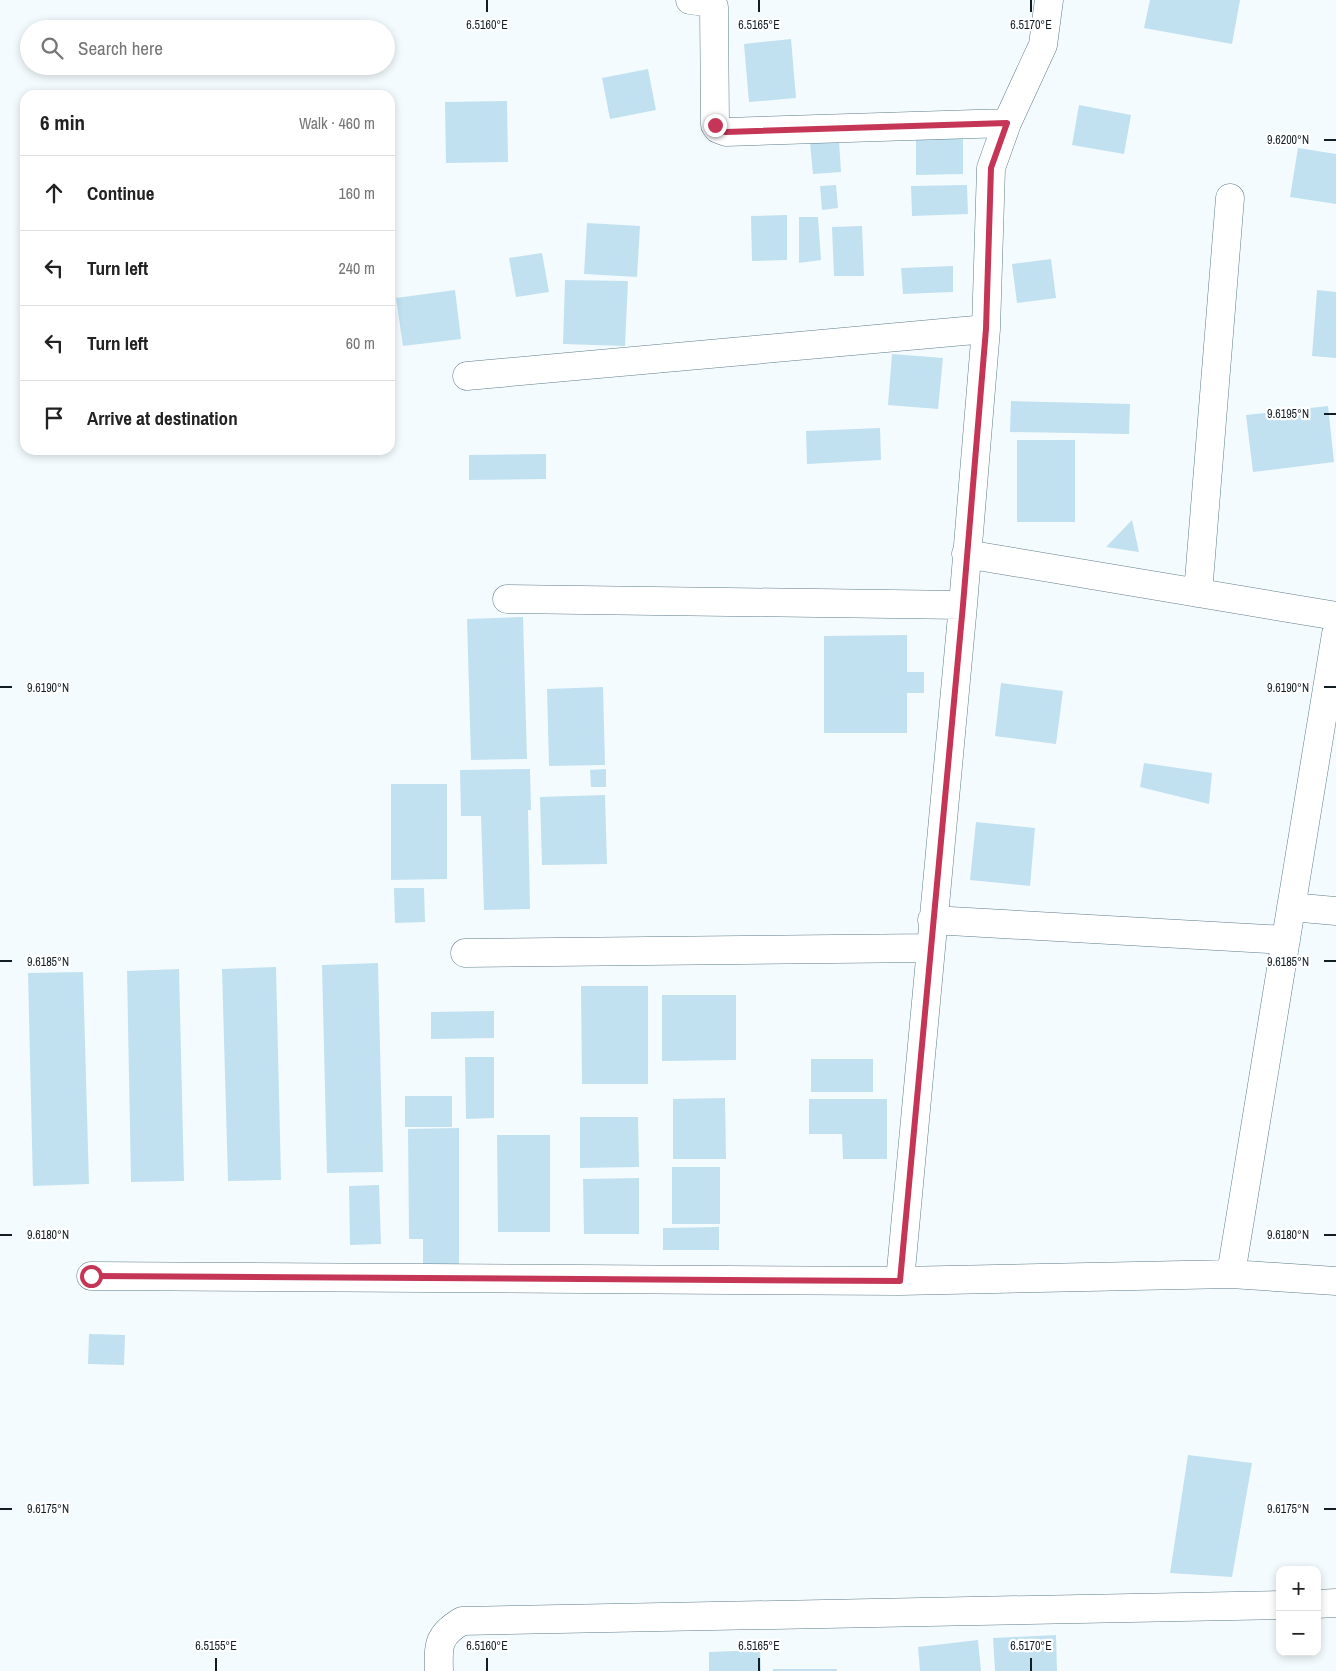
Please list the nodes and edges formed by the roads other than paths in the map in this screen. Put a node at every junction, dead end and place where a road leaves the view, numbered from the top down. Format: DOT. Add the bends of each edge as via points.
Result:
graph roads {
  1 [pos="690,0"];
  2 [pos="1049,0"];
  3 [pos="1007,123"];
  4 [pos="1230,198"];
  5 [pos="986,329"];
  6 [pos="467,376"];
  7 [pos="966,554"];
  8 [pos="1198,593"];
  9 [pos="508,599"];
  10 [pos="963,605"];
  11 [pos="1336,616"];
  12 [pos="1336,634"];
  13 [pos="1291,907"];
  14 [pos="1336,911"];
  15 [pos="932,920"];
  16 [pos="1286,940"];
  17 [pos="930,948"];
  18 [pos="465,952"];
  19 [pos="1231,1274"];
  20 [pos="91,1276"];
  21 [pos="900,1281"];
  22 [pos="1336,1281"];
  23 [pos="1336,1603"];
  24 [pos="1276,1604"];
  25 [pos="1321,1604"];
  26 [pos="439,1671"];
  1 -- 3 [label="street" via="714,7 715,125 718,130"];
  2 -- 3 [label="street" via="1043,45"];
  3 -- 5 [label="street" via="991,168"];
  4 -- 8 [label="street"];
  5 -- 6 [label="street"];
  5 -- 7 [label="street"];
  7 -- 8 [label="street"];
  7 -- 10 [label="street"];
  8 -- 11 [label="street"];
  9 -- 10 [label="street"];
  10 -- 15 [label="street"];
  12 -- 13 [label="street"];
  13 -- 14 [label="street"];
  13 -- 16 [label="street"];
  15 -- 16 [label="street"];
  15 -- 17 [label="street"];
  16 -- 19 [label="street"];
  17 -- 18 [label="street"];
  17 -- 21 [label="street"];
  19 -- 21 [label="street"];
  19 -- 22 [label="street"];
  20 -- 21 [label="street"];
  23 -- 25 [label="street"];
  24 -- 26 [label="street" via="462,1620 448,1629 438,1646"];
}
